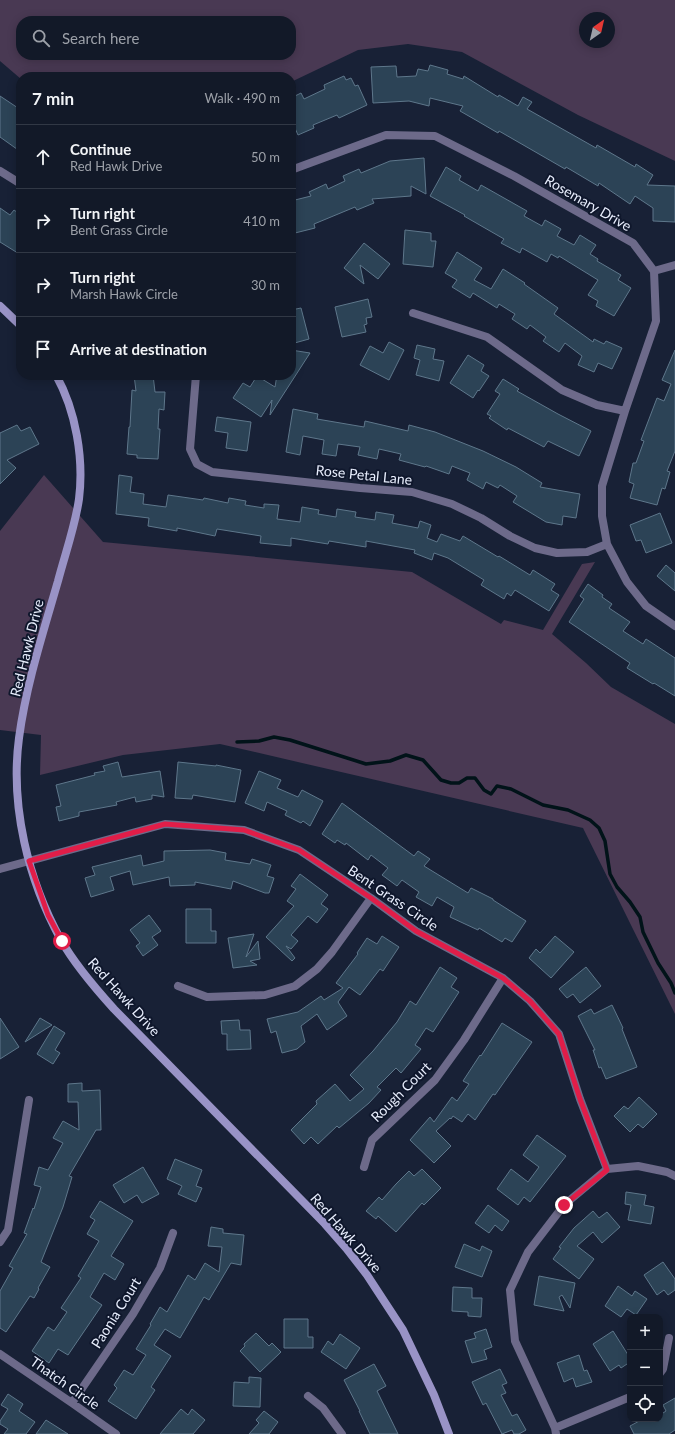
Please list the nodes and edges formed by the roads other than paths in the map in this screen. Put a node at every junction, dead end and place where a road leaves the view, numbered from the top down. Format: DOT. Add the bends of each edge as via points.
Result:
graph roads {
  1 [pos="296,168"];
  2 [pos="0,171"];
  3 [pos="16,181"];
  4 [pos="675,264"];
  5 [pos="654,270"];
  6 [pos="0,306"];
  7 [pos="413,313"];
  8 [pos="16,321"];
  9 [pos="58,380"];
  10 [pos="196,380"];
  11 [pos="625,411"];
  12 [pos="607,544"];
  13 [pos="675,626"];
  14 [pos="29,861"];
  15 [pos="0,869"];
  16 [pos="371,898"];
  17 [pos="503,978"];
  18 [pos="178,986"];
  19 [pos="29,1100"];
  20 [pos="364,1167"];
  21 [pos="607,1170"];
  22 [pos="675,1176"];
  23 [pos="173,1233"];
  24 [pos="0,1242"];
  25 [pos="669,1338"];
  26 [pos="0,1354"];
  27 [pos="663,1369"];
  28 [pos="308,1396"];
  29 [pos="627,1398"];
  30 [pos="72,1403"];
  31 [pos="556,1431"];
  32 [pos="116,1434"];
  33 [pos="342,1434"];
  34 [pos="449,1434"];
  1 -- 5 [label="street, Rosemary Drive" via="386,135 435,136 514,176 633,243"];
  2 -- 3 [label="street"];
  4 -- 5 [label="street"];
  5 -- 11 [label="street" via="656,321"];
  6 -- 8 [label="street"];
  7 -- 11 [label="street" via="487,337 562,390 597,405"];
  9 -- 14 [label="street, Red Hawk Drive" via="70,409 78,444 79,499 42,635 19,739 17,772 20,812"];
  10 -- 12 [label="street, Rose Petal Lane" via="190,449 197,464 212,472 412,492 452,504 535,548 557,553 587,552"];
  11 -- 12 [label="street" via="602,486 602,516"];
  12 -- 13 [label="street" via="627,582 646,606"];
  14 -- 15 [label="street"];
  14 -- 16 [label="street, Bent Grass Circle" via="165,824 244,830 299,850"];
  14 -- 34 [label="street, Red Hawk Drive" via="48,915 62,941 94,988 325,1224 367,1275 406,1336"];
  16 -- 17 [label="street, Bent Grass Circle" via="416,931"];
  16 -- 18 [label="street" via="332,952 317,969 295,986 264,995 207,997"];
  17 -- 20 [label="street, Rough Court" via="435,1080 372,1140"];
  17 -- 21 [label="street, Bent Grass Circle" via="530,1001 559,1034"];
  19 -- 24 [label="street" via="8,1230"];
  21 -- 22 [label="street" via="638,1166"];
  21 -- 31 [label="street" via="564,1205 528,1252 510,1290 515,1340"];
  23 -- 30 [label="street, Paonia Court" via="160,1268 133,1314"];
  25 -- 27 [label="street"];
  26 -- 30 [label="street, Thatch Circle"];
  28 -- 33 [label="street" via="323,1408"];
  29 -- 31 [label="street"];
  30 -- 32 [label="street, Thatch Circle"];
}
